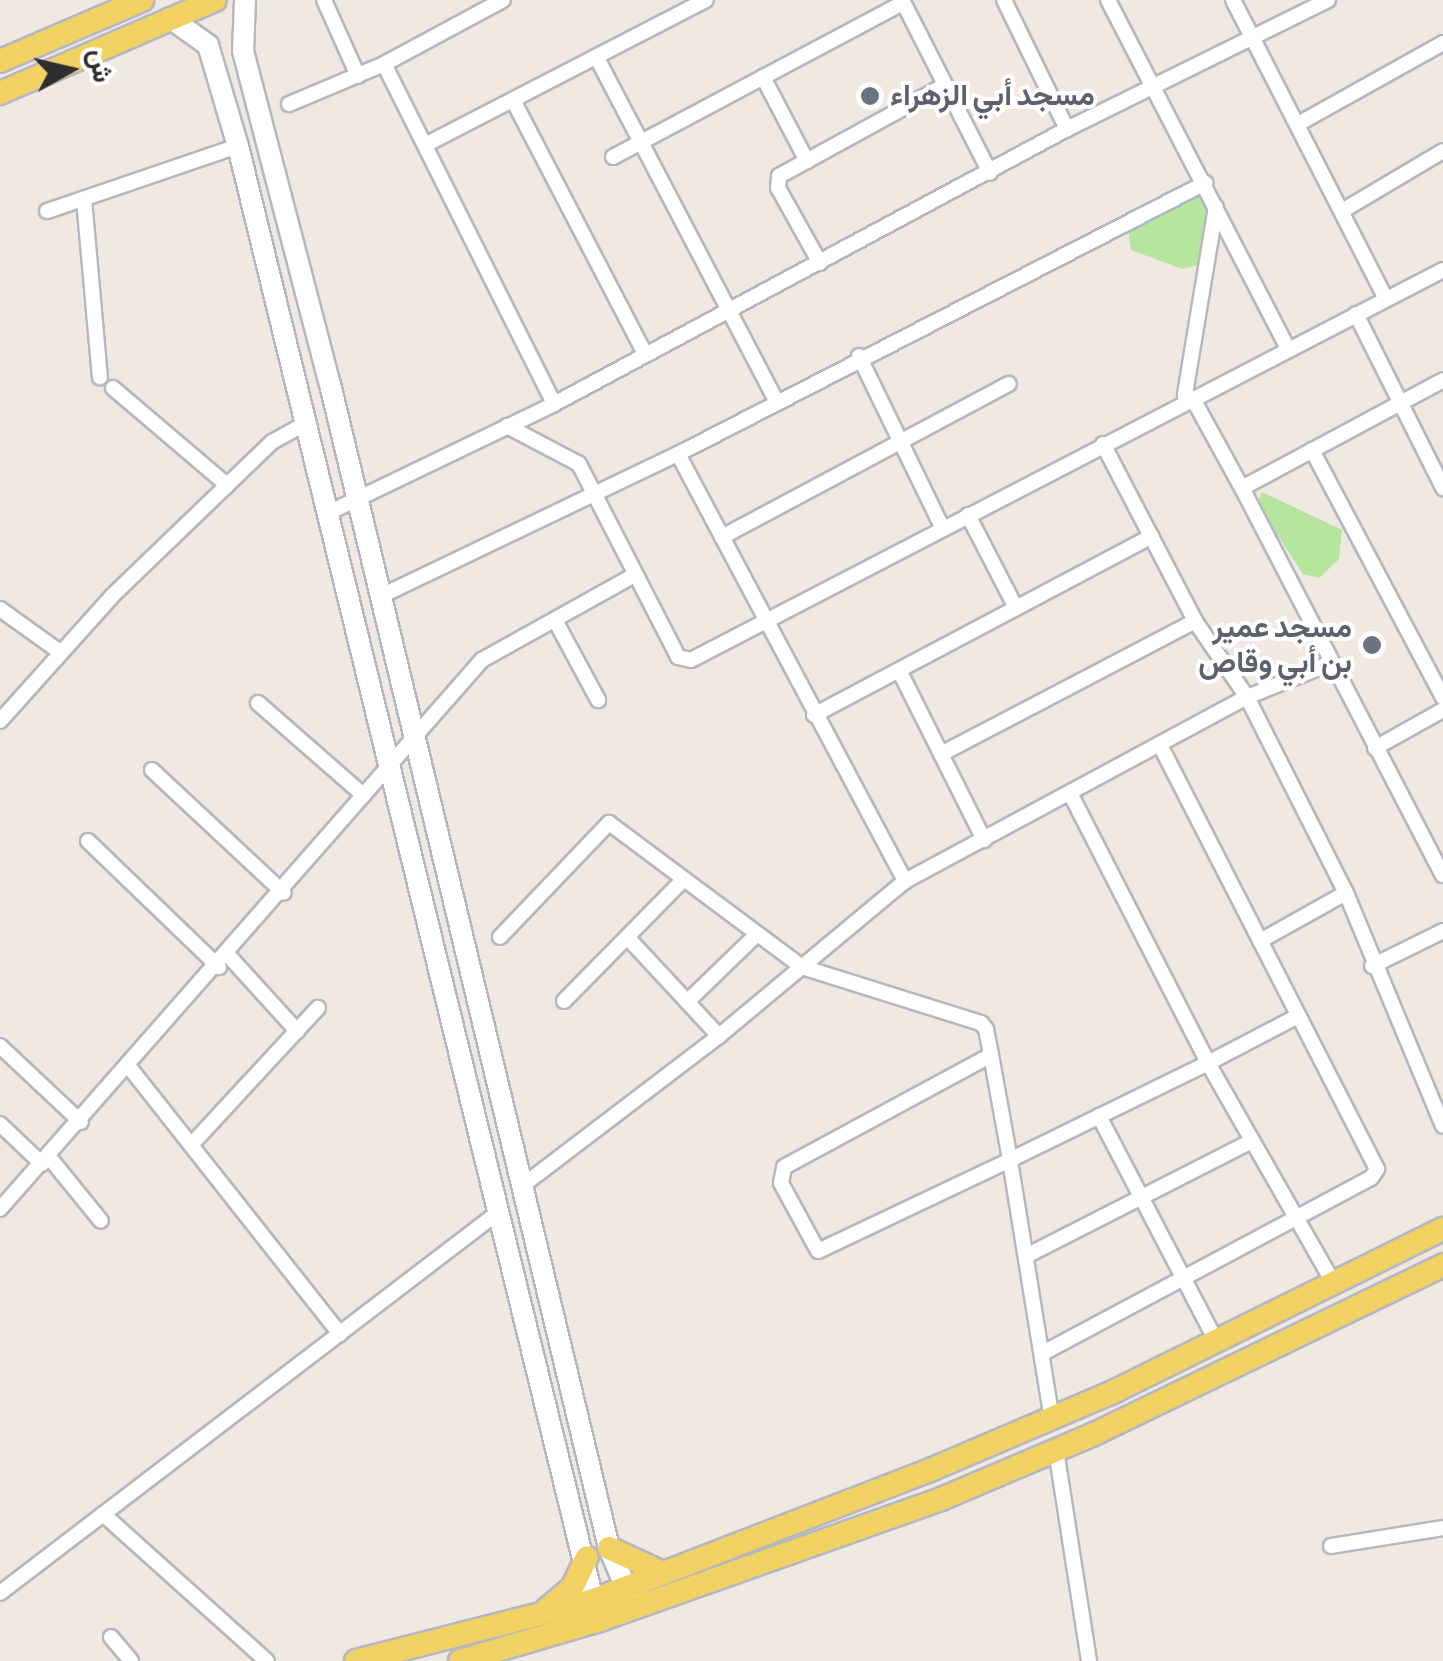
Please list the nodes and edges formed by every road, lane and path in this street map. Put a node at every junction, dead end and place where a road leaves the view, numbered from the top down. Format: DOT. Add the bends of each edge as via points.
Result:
graph roads {
  1 [pos="107,0"];
  2 [pos="142,0"];
  3 [pos="214,0"];
  4 [pos="245,0"];
  5 [pos="324,0"];
  6 [pos="503,0"];
  7 [pos="706,0"];
  8 [pos="1004,0"];
  9 [pos="1108,0"];
  10 [pos="1233,0"];
  11 [pos="1328,0"];
  12 [pos="902,2"];
  13 [pos="170,18"];
  14 [pos="82,22"];
  15 [pos="1254,40"];
  16 [pos="1443,43"];
  17 [pos="598,60"];
  18 [pos="0,61"];
  19 [pos="384,64"];
  20 [pos="358,76"];
  21 [pos="763,77"];
  22 [pos="946,85"];
  23 [pos="1154,88"];
  24 [pos="0,93"];
  25 [pos="514,102"];
  26 [pos="289,104"];
  27 [pos="1298,124"];
  28 [pos="1068,130"];
  29 [pos="644,141"];
  30 [pos="425,145"];
  31 [pos="238,146"];
  32 [pos="1443,151"];
  33 [pos="613,157"];
  34 [pos="807,161"];
  35 [pos="990,173"];
  36 [pos="1205,183"];
  37 [pos="84,199"];
  38 [pos="1216,207"];
  39 [pos="47,211"];
  40 [pos="1342,211"];
  41 [pos="820,264"];
  42 [pos="1442,273"];
  43 [pos="1386,299"];
  44 [pos="730,309"];
  45 [pos="1356,314"];
  46 [pos="1288,348"];
  47 [pos="645,354"];
  48 [pos="859,356"];
  49 [pos="100,377"];
  50 [pos="1443,380"];
  51 [pos="1009,384"];
  52 [pos="113,388"];
  53 [pos="1193,399"];
  54 [pos="776,400"];
  55 [pos="554,404"];
  56 [pos="1397,404"];
  57 [pos="306,423"];
  58 [pos="508,426"];
  59 [pos="902,443"];
  60 [pos="1103,444"];
  61 [pos="1312,450"];
  62 [pos="678,454"];
  63 [pos="228,486"];
  64 [pos="1242,488"];
  65 [pos="1443,488"];
  66 [pos="595,494"];
  67 [pos="357,502"];
  68 [pos="328,513"];
  69 [pos="968,516"];
  70 [pos="942,529"];
  71 [pos="1152,536"];
  72 [pos="722,537"];
  73 [pos="635,575"];
  74 [pos="380,597"];
  75 [pos="1014,606"];
  76 [pos="0,609"];
  77 [pos="555,620"];
  78 [pos="768,620"];
  79 [pos="1195,621"];
  80 [pos="60,652"];
  81 [pos="1330,662"];
  82 [pos="900,672"];
  83 [pos="1247,697"];
  84 [pos="1443,698"];
  85 [pos="598,700"];
  86 [pos="258,702"];
  87 [pos="1443,710"];
  88 [pos="814,716"];
  89 [pos="0,721"];
  90 [pos="412,734"];
  91 [pos="1162,748"];
  92 [pos="1375,748"];
  93 [pos="941,754"];
  94 [pos="389,762"];
  95 [pos="152,770"];
  96 [pos="362,795"];
  97 [pos="1071,796"];
  98 [pos="1443,830"];
  99 [pos="88,840"];
  100 [pos="984,840"];
  101 [pos="1429,840"];
  102 [pos="1443,875"];
  103 [pos="684,879"];
  104 [pos="905,881"];
  105 [pos="284,892"];
  106 [pos="1346,893"];
  107 [pos="1443,931"];
  108 [pos="755,936"];
  109 [pos="500,937"];
  110 [pos="628,938"];
  111 [pos="1260,941"];
  112 [pos="224,961"];
  113 [pos="802,966"];
  114 [pos="1372,966"];
  115 [pos="690,1000"];
  116 [pos="564,1001"];
  117 [pos="318,1008"];
  118 [pos="1298,1016"];
  119 [pos="297,1030"];
  120 [pos="719,1036"];
  121 [pos="0,1046"];
  122 [pos="991,1055"];
  123 [pos="1208,1063"];
  124 [pos="130,1068"];
  125 [pos="1099,1116"];
  126 [pos="81,1122"];
  127 [pos="0,1124"];
  128 [pos="1443,1126"];
  129 [pos="1248,1142"];
  130 [pos="191,1145"];
  131 [pos="46,1160"];
  132 [pos="1010,1160"];
  133 [pos="522,1186"];
  134 [pos="1141,1197"];
  135 [pos="0,1209"];
  136 [pos="500,1212"];
  137 [pos="1292,1218"];
  138 [pos="101,1221"];
  139 [pos="1443,1229"];
  140 [pos="1026,1256"];
  141 [pos="1443,1265"];
  142 [pos="1183,1278"];
  143 [pos="1335,1287"];
  144 [pos="340,1334"];
  145 [pos="1217,1343"];
  146 [pos="1042,1352"];
  147 [pos="1052,1420"];
  148 [pos="1056,1450"];
  149 [pos="103,1514"];
  150 [pos="1443,1528"];
  151 [pos="1332,1546"];
  152 [pos="598,1552"];
  153 [pos="663,1573"];
  154 [pos="0,1593"];
  155 [pos="632,1597"];
  156 [pos="596,1611"];
  157 [pos="541,1614"];
  158 [pos="112,1637"];
  159 [pos="131,1661"];
  160 [pos="267,1661"];
  161 [pos="356,1661"];
  162 [pos="460,1661"];
  163 [pos="1088,1661"];
  1 -- 14 [label="main road"];
  2 -- 14 [label="main road"];
  3 -- 13 [label="main road"];
  4 -- 67 [label="main road" via="243,51"];
  5 -- 20 [label="street"];
  6 -- 19 [label="street"];
  7 -- 17 [label="street"];
  8 -- 28 [label="street"];
  9 -- 23 [label="street"];
  10 -- 15 [label="street"];
  11 -- 15 [label="street"];
  12 -- 21 [label="street"];
  12 -- 22 [label="street"];
  13 -- 24 [label="main road"];
  13 -- 31 [label="main road" via="208,45"];
  14 -- 18 [label="main road"];
  15 -- 23 [label="street"];
  15 -- 27 [label="street"];
  16 -- 27 [label="street"];
  17 -- 25 [label="street"];
  17 -- 29 [label="street"];
  19 -- 20 [label="street"];
  19 -- 30 [label="street"];
  20 -- 26 [label="street"];
  21 -- 29 [label="street"];
  21 -- 34 [label="street"];
  22 -- 34 [label="street"];
  22 -- 35 [label="street"];
  23 -- 28 [label="street"];
  23 -- 36 [label="street"];
  25 -- 30 [label="street"];
  25 -- 47 [label="street"];
  27 -- 40 [label="street"];
  28 -- 35 [label="street"];
  29 -- 33 [label="street"];
  29 -- 44 [label="street"];
  30 -- 55 [label="street"];
  31 -- 37 [label="street"];
  31 -- 57 [label="main road"];
  32 -- 40 [label="street"];
  34 -- 41 [label="street" via="777,182"];
  35 -- 41 [label="street"];
  36 -- 38 [label="street"];
  36 -- 48 [label="street"];
  37 -- 39 [label="street"];
  37 -- 49 [label="street"];
  38 -- 46 [label="street"];
  38 -- 53 [label="street" via="1185,387"];
  40 -- 43 [label="street"];
  41 -- 44 [label="street"];
  42 -- 43 [label="street"];
  43 -- 45 [label="street"];
  44 -- 47 [label="street"];
  44 -- 54 [label="street"];
  45 -- 46 [label="street"];
  45 -- 56 [label="street"];
  46 -- 53 [label="street"];
  47 -- 55 [label="street"];
  48 -- 54 [label="street"];
  48 -- 59 [label="street"];
  50 -- 56 [label="street"];
  51 -- 59 [label="street"];
  52 -- 63 [label="street"];
  53 -- 60 [label="street"];
  53 -- 64 [label="street"];
  54 -- 62 [label="street"];
  55 -- 58 [label="street"];
  56 -- 61 [label="street"];
  56 -- 65 [label="street"];
  57 -- 63 [label="street" via="272,442"];
  57 -- 68 [label="main road"];
  58 -- 66 [label="street" via="574,458"];
  58 -- 67 [label="street"];
  59 -- 70 [label="street"];
  59 -- 72 [label="street"];
  60 -- 69 [label="street"];
  60 -- 71 [label="street"];
  61 -- 64 [label="street"];
  61 -- 84 [label="street"];
  62 -- 66 [label="street"];
  62 -- 72 [label="street"];
  63 -- 80 [label="street"];
  64 -- 81 [label="street"];
  66 -- 73 [label="street"];
  66 -- 74 [label="street"];
  67 -- 68 [label="street"];
  67 -- 74 [label="main road"];
  68 -- 94 [label="main road"];
  69 -- 70 [label="street"];
  69 -- 75 [label="street"];
  70 -- 78 [label="street"];
  71 -- 75 [label="street"];
  71 -- 79 [label="street"];
  72 -- 78 [label="street"];
  73 -- 77 [label="street"];
  73 -- 78 [label="street" via="684,661"];
  74 -- 90 [label="main road"];
  75 -- 82 [label="street"];
  76 -- 80 [label="street"];
  77 -- 85 [label="street"];
  77 -- 90 [label="street" via="491,653"];
  78 -- 88 [label="street"];
  79 -- 83 [label="street"];
  79 -- 93 [label="street"];
  80 -- 89 [label="street"];
  81 -- 83 [label="street"];
  81 -- 92 [label="street"];
  82 -- 88 [label="street"];
  82 -- 93 [label="street"];
  83 -- 91 [label="street"];
  83 -- 106 [label="street"];
  86 -- 96 [label="street"];
  87 -- 92 [label="street"];
  88 -- 104 [label="street"];
  90 -- 94 [label="street"];
  90 -- 133 [label="main road"];
  91 -- 97 [label="street"];
  91 -- 111 [label="street"];
  92 -- 101 [label="street"];
  93 -- 100 [label="street"];
  94 -- 96 [label="street"];
  94 -- 136 [label="main road"];
  95 -- 105 [label="street"];
  96 -- 105 [label="street"];
  97 -- 100 [label="street"];
  97 -- 123 [label="street"];
  98 -- 101 [label="street"];
  99 -- 112 [label="street"];
  100 -- 104 [label="street"];
  101 -- 102 [label="street"];
  103 -- 108 [label="street"];
  103 -- 109 [label="street" via="609,823"];
  103 -- 110 [label="street"];
  104 -- 113 [label="street"];
  105 -- 112 [label="street"];
  106 -- 111 [label="street"];
  106 -- 114 [label="street"];
  107 -- 114 [label="street"];
  108 -- 113 [label="street"];
  108 -- 115 [label="street"];
  110 -- 115 [label="street"];
  110 -- 116 [label="street"];
  111 -- 118 [label="street"];
  112 -- 119 [label="street"];
  112 -- 124 [label="street"];
  113 -- 120 [label="street"];
  113 -- 122 [label="street" via="974,1018 986,1029"];
  114 -- 128 [label="street" via="1424,1069"];
  115 -- 120 [label="street"];
  117 -- 119 [label="street"];
  118 -- 123 [label="street"];
  118 -- 137 [label="street" via="1376,1169"];
  119 -- 130 [label="street"];
  120 -- 133 [label="street"];
  121 -- 126 [label="street"];
  122 -- 132 [label="street"];
  122 -- 132 [label="street" via="784,1167 780,1183 812,1246 825,1252"];
  123 -- 125 [label="street"];
  123 -- 129 [label="street"];
  124 -- 126 [label="street"];
  124 -- 130 [label="street"];
  125 -- 132 [label="street"];
  125 -- 134 [label="street"];
  126 -- 131 [label="street"];
  127 -- 131 [label="street"];
  129 -- 134 [label="street"];
  129 -- 137 [label="street"];
  130 -- 144 [label="street"];
  131 -- 135 [label="street"];
  131 -- 138 [label="street"];
  132 -- 140 [label="street"];
  133 -- 152 [label="main road"];
  134 -- 140 [label="street"];
  134 -- 142 [label="street"];
  136 -- 144 [label="street"];
  136 -- 152 [label="main road"];
  137 -- 142 [label="street"];
  137 -- 143 [label="street"];
  139 -- 143 [label="main road"];
  140 -- 146 [label="street"];
  141 -- 148 [label="main road"];
  142 -- 145 [label="street"];
  142 -- 146 [label="street"];
  143 -- 145 [label="main road"];
  144 -- 149 [label="street"];
  145 -- 147 [label="main road"];
  146 -- 147 [label="street"];
  147 -- 153 [label="main road"];
  148 -- 155 [label="main road"];
  148 -- 163 [label="street"];
  149 -- 154 [label="street"];
  149 -- 160 [label="street"];
  150 -- 151 [label="street"];
  152 -- 153 [label="main road"];
  152 -- 155 [label="main road"];
  152 -- 156 [label="main road"];
  152 -- 157 [label="main road" via="572,1588"];
  153 -- 155 [label="main road"];
  155 -- 156 [label="main road"];
  156 -- 157 [label="main road"];
  156 -- 162 [label="main road"];
  157 -- 161 [label="main road"];
  158 -- 159 [label="street"];
}
